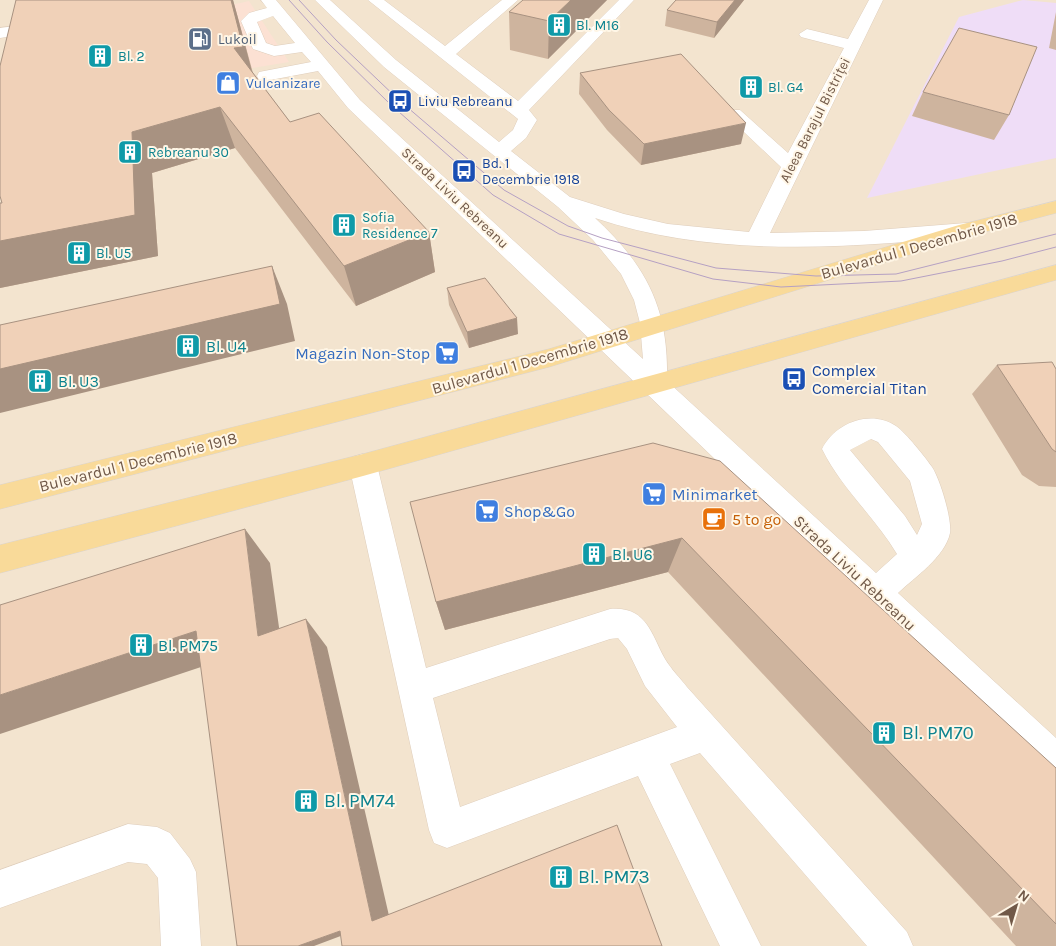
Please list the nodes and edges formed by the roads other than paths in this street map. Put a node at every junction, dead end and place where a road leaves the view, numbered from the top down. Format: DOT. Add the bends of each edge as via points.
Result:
graph roads {
  1 [pos="322,0"];
  2 [pos="375,0"];
  3 [pos="511,0"];
  4 [pos="627,0"];
  5 [pos="876,0"];
  6 [pos="272,5"];
  7 [pos="65,24"];
  8 [pos="0,33"];
  9 [pos="807,34"];
  10 [pos="853,45"];
  11 [pos="307,46"];
  12 [pos="446,54"];
  13 [pos="322,65"];
  14 [pos="265,76"];
  15 [pos="519,110"];
  16 [pos="734,114"];
  17 [pos="498,151"];
  18 [pos="791,166"];
  19 [pos="558,198"];
  20 [pos="1056,207"];
  21 [pos="966,230"];
  22 [pos="756,240"];
  23 [pos="1056,272"];
  24 [pos="653,326"];
  25 [pos="608,340"];
  26 [pos="654,384"];
  27 [pos="363,465"];
  28 [pos="0,498"];
  29 [pos="915,557"];
  30 [pos="0,559"];
  31 [pos="877,593"];
  32 [pos="414,688"];
  33 [pos="704,734"];
  34 [pos="647,756"];
  35 [pos="1056,762"];
  36 [pos="0,889"];
  37 [pos="181,946"];
  38 [pos="741,946"];
  39 [pos="893,946"];
  1 -- 17 [label="street" via="385,61"];
  2 -- 12 [label="street"];
  3 -- 12 [label="street"];
  4 -- 15 [label="street"];
  5 -- 10 [label="street, Aleea Barajul Bistriței"];
  6 -- 11 [label="street, Strada Liviu Rebreanu"];
  6 -- 11 [label="street" via="249,21 259,46 274,51"];
  7 -- 8 [label="street"];
  9 -- 10 [label="street"];
  10 -- 18 [label="street, Aleea Barajul Bistriței"];
  11 -- 13 [label="street, Strada Liviu Rebreanu"];
  12 -- 15 [label="street"];
  13 -- 14 [label="street"];
  13 -- 25 [label="street, Strada Liviu Rebreanu" via="354,104"];
  15 -- 17 [label="street" via="528,120 522,132"];
  16 -- 18 [label="street"];
  17 -- 19 [label="street"];
  18 -- 22 [label="street, Aleea Barajul Bistriței"];
  19 -- 22 [label="street" via="674,233"];
  19 -- 24 [label="street" via="602,238 628,268 640,286"];
  20 -- 21 [label="main road, Bulevardul 1 Decembrie 1918"];
  21 -- 22 [label="street" via="831,240"];
  21 -- 24 [label="main road, Bulevardul 1 Decembrie 1918"];
  23 -- 26 [label="main road"];
  24 -- 25 [label="main road, Bulevardul 1 Decembrie 1918"];
  24 -- 26 [label="street" via="656,354"];
  25 -- 26 [label="street, Strada Liviu Rebreanu"];
  25 -- 28 [label="main road, Bulevardul 1 Decembrie 1918" via="549,358"];
  26 -- 27 [label="main road"];
  26 -- 31 [label="street, Strada Liviu Rebreanu"];
  27 -- 30 [label="main road"];
  27 -- 32 [label="street"];
  29 -- 31 [label="street"];
  31 -- 35 [label="street, Strada Liviu Rebreanu"];
  32 -- 33 [label="street" via="617,622 627,625 636,634 653,670"];
  32 -- 34 [label="street" via="447,830"];
  33 -- 34 [label="street"];
  33 -- 39 [label="street"];
  34 -- 38 [label="street"];
  36 -- 37 [label="street" via="128,843 158,846 177,872"];
}
